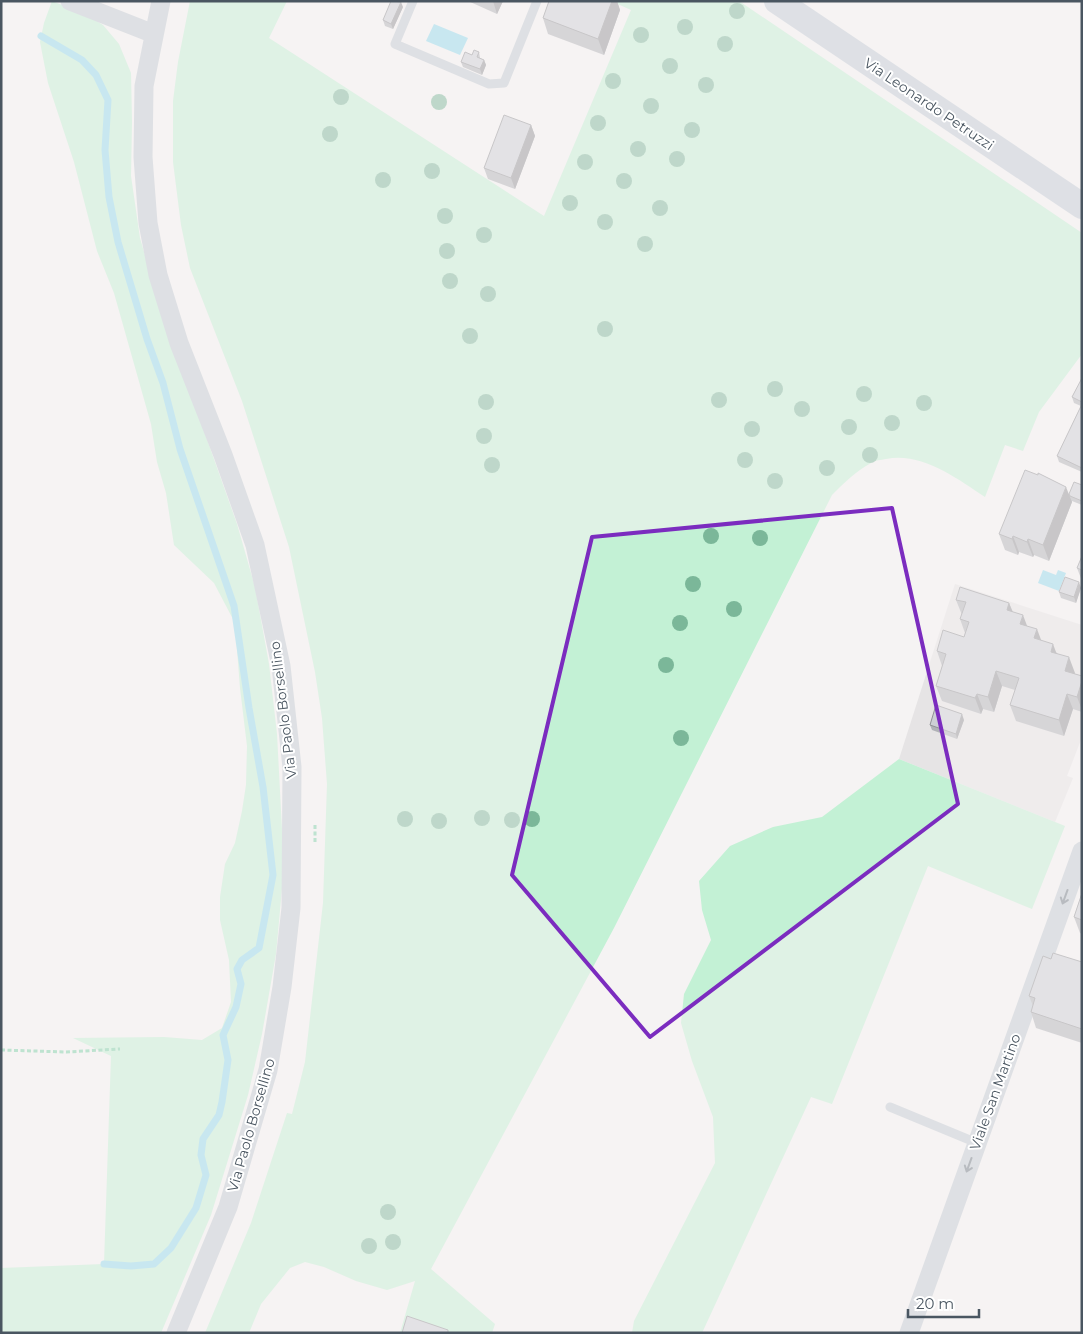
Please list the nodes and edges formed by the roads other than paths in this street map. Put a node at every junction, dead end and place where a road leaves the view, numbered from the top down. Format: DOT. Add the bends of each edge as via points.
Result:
graph roads {
  1 [pos="70,1"];
  2 [pos="161,1"];
  3 [pos="413,1"];
  4 [pos="537,1"];
  5 [pos="777,1"];
  6 [pos="154,34"];
  7 [pos="1082,206"];
  8 [pos="1082,851"];
  9 [pos="890,1107"];
  10 [pos="977,1142"];
  11 [pos="176,1333"];
  12 [pos="909,1333"];
  1 -- 6 [label="street"];
  2 -- 6 [label="street, Via Paolo Borsellino"];
  3 -- 4 [label="lane" via="395,44 489,84 504,83"];
  5 -- 7 [label="main road, Via Leonardo Petruzzi"];
  6 -- 11 [label="street, Via Paolo Borsellino" via="144,86 143,157 148,223 158,275 179,342 255,545 281,666 292,767 291,908 268,1070 228,1207"];
  8 -- 10 [label="street, Viale San Martino, one-way"];
  9 -- 10 [label="lane"];
  10 -- 12 [label="street, Viale San Martino, one-way"];
}
